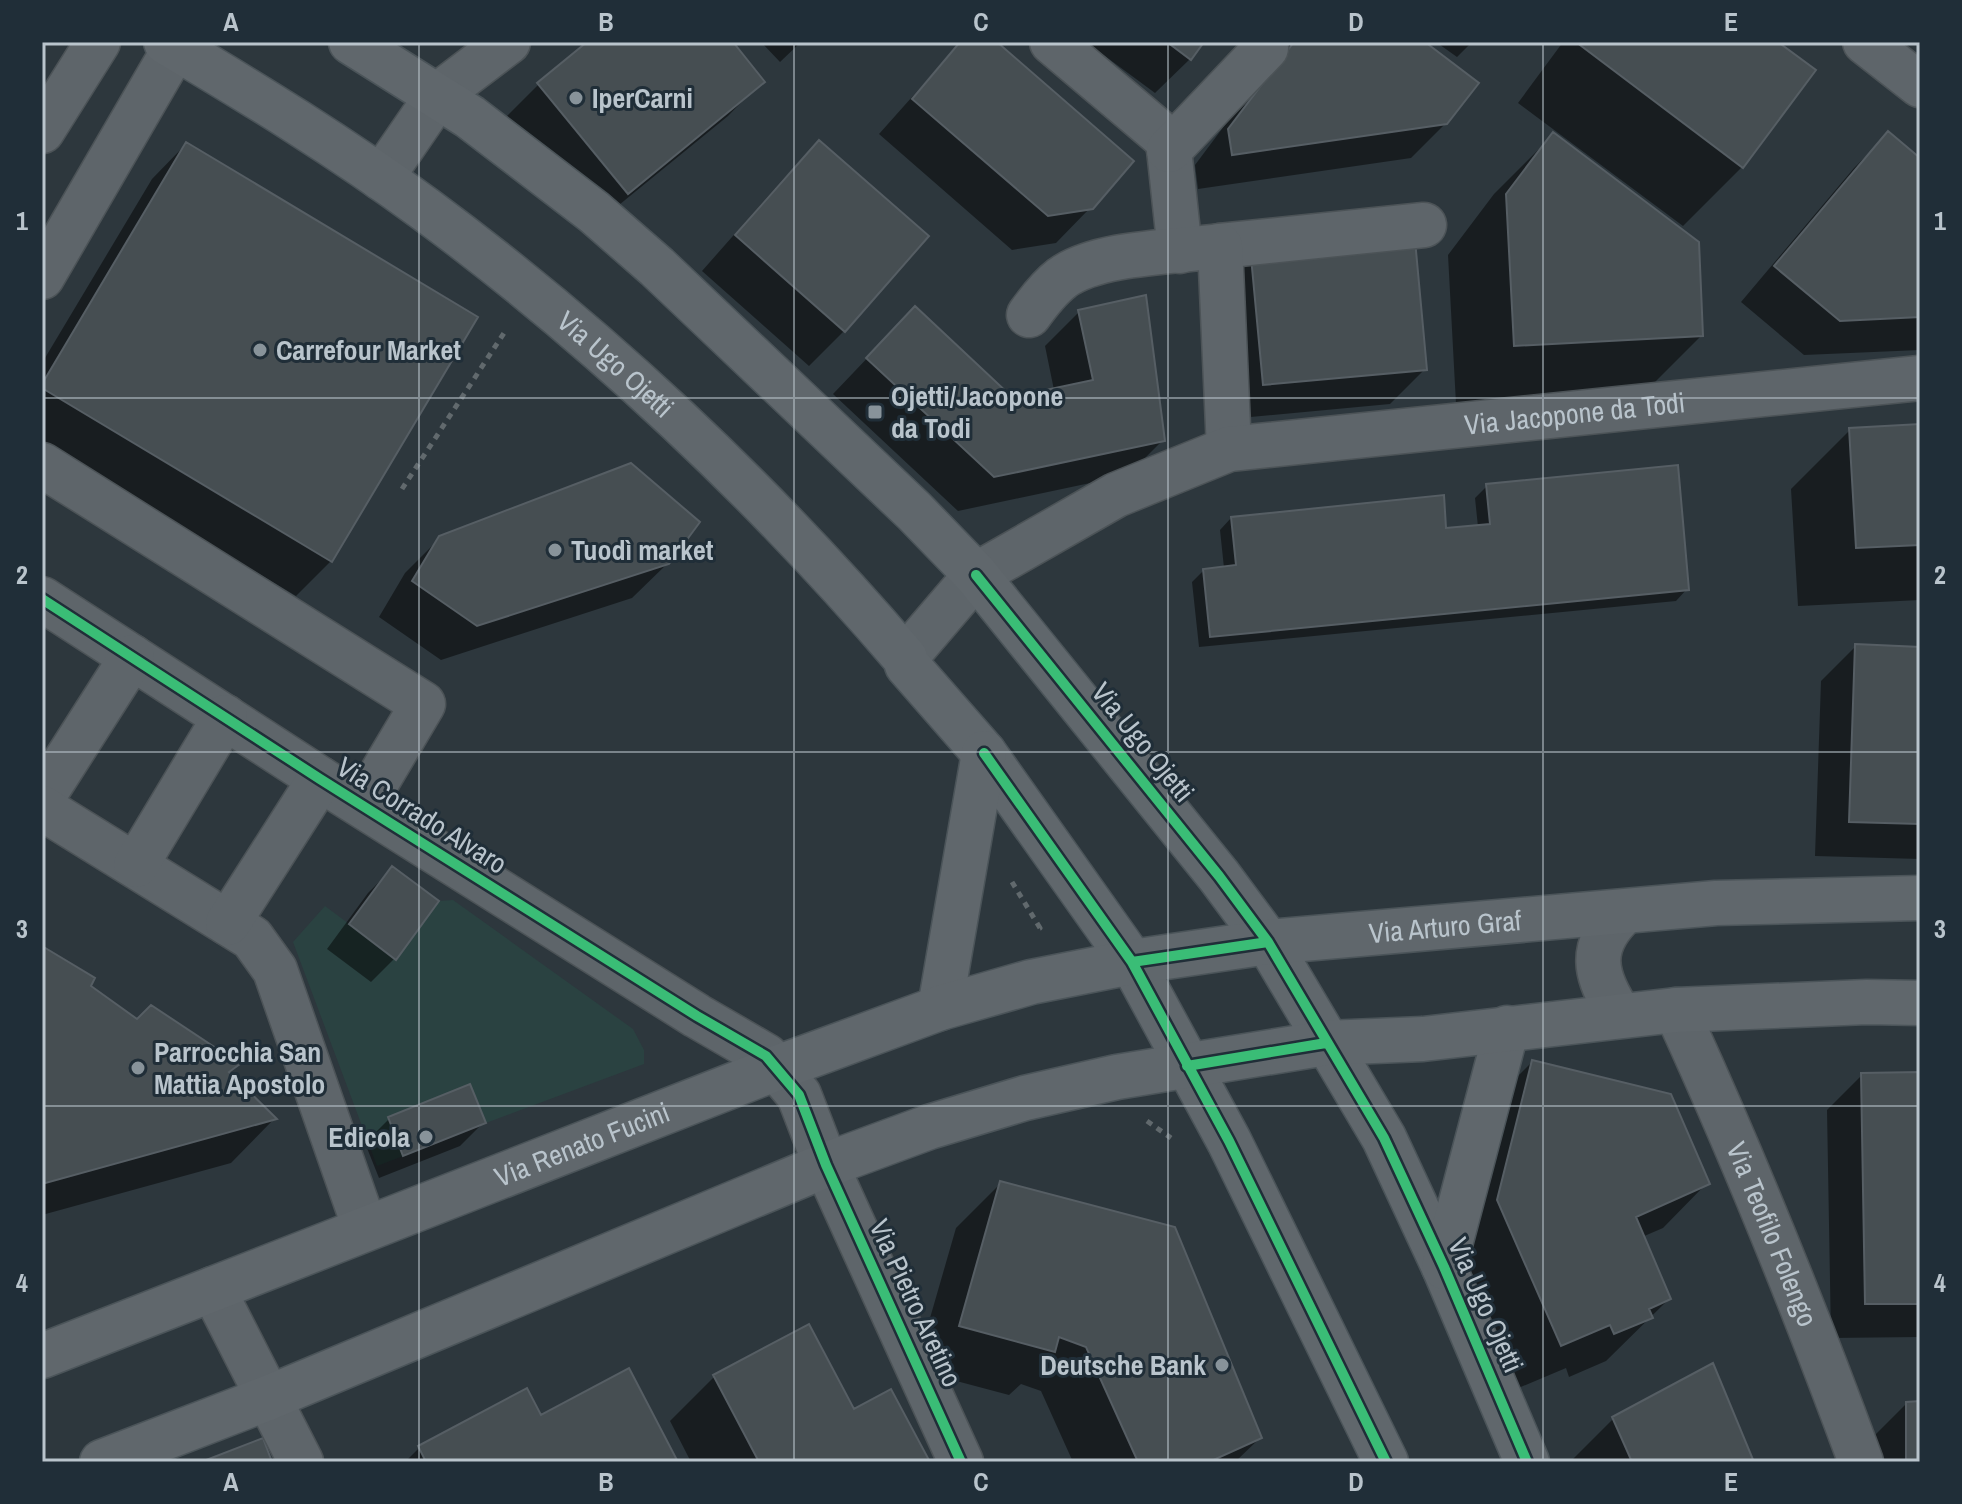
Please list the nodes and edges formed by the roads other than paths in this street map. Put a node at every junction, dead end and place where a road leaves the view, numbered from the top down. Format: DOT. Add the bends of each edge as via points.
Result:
graph roads {
  1 [pos="98,42"];
  2 [pos="351,42"];
  3 [pos="508,42"];
  4 [pos="1052,42"];
  5 [pos="1865,42"];
  6 [pos="170,45"];
  7 [pos="1266,48"];
  8 [pos="1920,85"];
  9 [pos="438,95"];
  10 [pos="42,131"];
  11 [pos="1169,150"];
  12 [pos="381,178"];
  13 [pos="1424,225"];
  14 [pos="1200,249"];
  15 [pos="42,277"];
  16 [pos="1029,315"];
  17 [pos="1920,378"];
  18 [pos="1229,449"];
  19 [pos="42,465"];
  20 [pos="976,575"];
  21 [pos="42,599"];
  22 [pos="132,657"];
  23 [pos="905,658"];
  24 [pos="225,717"];
  25 [pos="984,753"];
  26 [pos="320,779"];
  27 [pos="42,798"];
  28 [pos="363,805"];
  29 [pos="42,808"];
  30 [pos="136,865"];
  31 [pos="1920,898"];
  32 [pos="1624,912"];
  33 [pos="228,923"];
  34 [pos="1268,942"];
  35 [pos="1132,962"];
  36 [pos="1920,1003"];
  37 [pos="940,1008"];
  38 [pos="1676,1010"];
  39 [pos="1620,1015"];
  40 [pos="1507,1028"];
  41 [pos="1326,1043"];
  42 [pos="1187,1066"];
  43 [pos="777,1068"];
  44 [pos="826,1165"];
  45 [pos="365,1228"];
  46 [pos="1444,1267"];
  47 [pos="213,1289"];
  48 [pos="42,1356"];
  49 [pos="268,1398"];
  50 [pos="102,1462"];
  51 [pos="301,1462"];
  52 [pos="961,1462"];
  53 [pos="1386,1462"];
  54 [pos="1527,1462"];
  55 [pos="1861,1462"];
  1 -- 10 [label="street"];
  2 -- 9 [label="main road, Via Ugo Ojetti"];
  3 -- 9 [label="street"];
  4 -- 11 [label="street" via="1168,140"];
  5 -- 8 [label="street"];
  6 -- 12 [label="main road, Via Ugo Ojetti"];
  6 -- 15 [label="street"];
  7 -- 11 [label="street"];
  9 -- 12 [label="street"];
  9 -- 20 [label="main road, Via Ugo Ojetti" via="565,188 657,267"];
  11 -- 14 [label="street"];
  12 -- 23 [label="main road, Via Ugo Ojetti" via="530,292 717,457 843,584"];
  13 -- 14 [label="street"];
  14 -- 16 [label="street" via="1085,266 1050,288"];
  14 -- 18 [label="street"];
  17 -- 18 [label="street, Via Jacopone da Todi"];
  18 -- 20 [label="street, Via Jacopone da Todi" via="1116,495"];
  19 -- 28 [label="street" via="423,704"];
  20 -- 23 [label="street, Via Jacopone da Todi"];
  20 -- 34 [label="main road, Via Ugo Ojetti"];
  21 -- 22 [label="street, Via Corrado Alvaro"];
  22 -- 24 [label="street, Via Corrado Alvaro"];
  22 -- 27 [label="street"];
  23 -- 25 [label="main road, Via Ugo Ojetti"];
  24 -- 26 [label="street, Via Corrado Alvaro"];
  24 -- 30 [label="street"];
  25 -- 35 [label="main road, Via Ugo Ojetti"];
  25 -- 37 [label="main road"];
  26 -- 28 [label="street, Via Corrado Alvaro"];
  26 -- 33 [label="street"];
  28 -- 43 [label="street, Via Corrado Alvaro" via="766,1056"];
  29 -- 30 [label="street"];
  30 -- 33 [label="street"];
  31 -- 32 [label="main road, Via Arturo Graf" via="1716,903"];
  32 -- 34 [label="main road, Via Arturo Graf"];
  32 -- 39 [label="street" via="1607,929 1598,953 1601,978"];
  33 -- 45 [label="street" via="252,938 275,970"];
  34 -- 35 [label="main road, Via Arturo Graf"];
  34 -- 41 [label="main road, Via Ugo Ojetti"];
  35 -- 37 [label="main road, Via Renato Fucini" via="1031,982"];
  35 -- 42 [label="main road, Via Ugo Ojetti"];
  36 -- 38 [label="main road"];
  37 -- 43 [label="main road, Via Renato Fucini"];
  38 -- 39 [label="main road"];
  38 -- 55 [label="street, Via Teofilo Folengo"];
  39 -- 40 [label="main road"];
  40 -- 41 [label="main road" via="1423,1039"];
  40 -- 46 [label="main road"];
  41 -- 42 [label="main road"];
  41 -- 46 [label="main road, Via Ugo Ojetti" via="1384,1138"];
  42 -- 44 [label="main road" via="1025,1098"];
  42 -- 53 [label="main road"];
  43 -- 44 [label="street, Via Corrado Alvaro" via="799,1095"];
  43 -- 45 [label="main road, Via Renato Fucini"];
  44 -- 49 [label="main road"];
  44 -- 52 [label="street, Via Pietro Aretino"];
  45 -- 47 [label="main road, Via Renato Fucini"];
  46 -- 54 [label="main road, Via Ugo Ojetti"];
  47 -- 48 [label="main road, Via Renato Fucini"];
  47 -- 49 [label="street"];
  49 -- 50 [label="main road"];
  49 -- 51 [label="street"];
}
